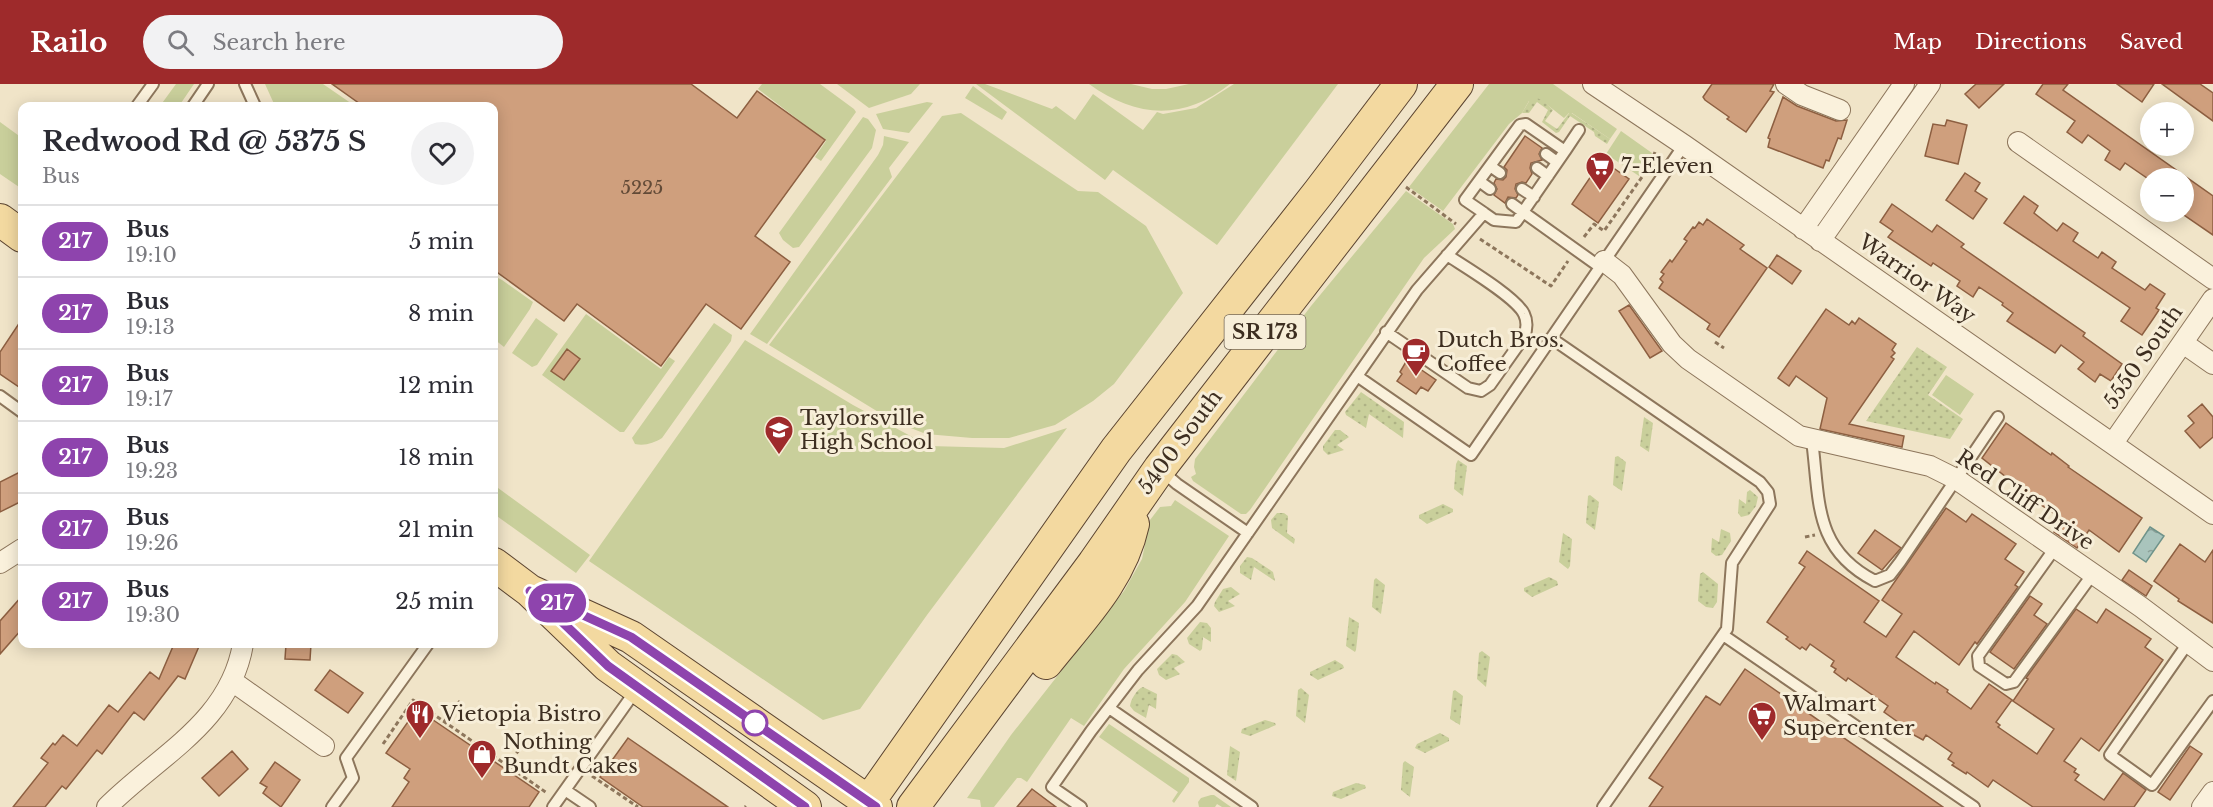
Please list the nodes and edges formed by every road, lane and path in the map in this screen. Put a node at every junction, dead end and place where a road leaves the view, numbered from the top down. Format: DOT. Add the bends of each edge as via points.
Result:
graph roads {
  1 [pos="153,84"];
  2 [pos="208,84"];
  3 [pos="245,84"];
  4 [pos="1401,84"];
  5 [pos="1457,84"];
  6 [pos="1593,84"];
  7 [pos="1904,84"];
  8 [pos="1930,84"];
  9 [pos="1800,88"];
  10 [pos="140,102"];
  11 [pos="196,102"];
  12 [pos="253,102"];
  13 [pos="1840,110"];
  14 [pos="1579,130"];
  15 [pos="2018,142"];
  16 [pos="1684,145"];
  17 [pos="1505,146"];
  18 [pos="1565,151"];
  19 [pos="1514,152"];
  20 [pos="1654,152"];
  21 [pos="1546,154"];
  22 [pos="1557,162"];
  23 [pos="1490,166"];
  24 [pos="1537,168"];
  25 [pos="1500,173"];
  26 [pos="1548,176"];
  27 [pos="1479,181"];
  28 [pos="1406,187"];
  29 [pos="1490,189"];
  30 [pos="1522,189"];
  31 [pos="1319,192"];
  32 [pos="1534,196"];
  33 [pos="1512,204"];
  34 [pos="1523,212"];
  35 [pos="1484,213"];
  36 [pos="0,220"];
  37 [pos="1458,225"];
  38 [pos="1803,229"];
  39 [pos="18,233"];
  40 [pos="1584,237"];
  41 [pos="1480,239"];
  42 [pos="1820,241"];
  43 [pos="1447,255"];
  44 [pos="1568,261"];
  45 [pos="1602,264"];
  46 [pos="2213,279"];
  47 [pos="2213,299"];
  48 [pos="1386,332"];
  49 [pos="1551,338"];
  50 [pos="1715,342"];
  51 [pos="2183,343"];
  52 [pos="1724,348"];
  53 [pos="2213,364"];
  54 [pos="1357,376"];
  55 [pos="0,396"];
  56 [pos="18,409"];
  57 [pos="1998,417"];
  58 [pos="1812,440"];
  59 [pos="2113,443"];
  60 [pos="1160,468"];
  61 [pos="1956,479"];
  62 [pos="1138,498"];
  63 [pos="2213,514"];
  64 [pos="1248,533"];
  65 [pos="2055,548"];
  66 [pos="18,552"];
  67 [pos="0,563"];
  68 [pos="498,567"];
  69 [pos="2092,574"];
  70 [pos="530,591"];
  71 [pos="1723,635"];
  72 [pos="2188,643"];
  73 [pos="242,648"];
  74 [pos="425,648"];
  75 [pos="2213,661"];
  76 [pos="232,681"];
  77 [pos="638,687"];
  78 [pos="460,701"];
  79 [pos="2213,702"];
  80 [pos="1109,708"];
  81 [pos="444,722"];
  82 [pos="383,744"];
  83 [pos="523,745"];
  84 [pos="324,746"];
  85 [pos="507,765"];
  86 [pos="590,774"];
  87 [pos="566,790"];
  88 [pos="2213,792"];
  89 [pos="543,800"];
  90 [pos="858,802"];
  91 [pos="107,807"];
  92 [pos="332,807"];
  93 [pos="553,807"];
  94 [pos="590,807"];
  95 [pos="638,807"];
  96 [pos="805,807"];
  97 [pos="913,807"];
  98 [pos="941,807"];
  99 [pos="1081,807"];
  100 [pos="1252,807"];
  101 [pos="1603,807"];
  102 [pos="1974,807"];
  103 [pos="2202,807"];
  1 -- 10 [label="lane"];
  2 -- 11 [label="lane"];
  3 -- 12 [label="lane"];
  4 -- 31 [label="main road, 5400 South / SR 173"];
  5 -- 60 [label="main road, 5400 South / SR 173"];
  6 -- 16 [label="street, Warrior Way"];
  7 -- 38 [label="street"];
  8 -- 42 [label="street"];
  9 -- 13 [label="street"];
  14 -- 18 [label="lane"];
  15 -- 46 [label="street"];
  16 -- 38 [label="street, Warrior Way"];
  16 -- 45 [label="lane"];
  17 -- 18 [label="lane" via="1519,136 1520,125 1526,124"];
  17 -- 19 [label="lane"];
  17 -- 23 [label="lane"];
  18 -- 22 [label="lane"];
  20 -- 40 [label="path" via="1649,167 1604,231 1594,224"];
  21 -- 22 [label="lane"];
  22 -- 26 [label="lane"];
  23 -- 25 [label="lane"];
  23 -- 27 [label="lane"];
  24 -- 26 [label="lane"];
  26 -- 32 [label="lane"];
  27 -- 29 [label="lane"];
  27 -- 35 [label="lane" via="1465,200"];
  28 -- 37 [label="path"];
  30 -- 32 [label="lane"];
  31 -- 62 [label="main road" via="1271,287 1152,446"];
  31 -- 90 [label="main road, 5400 South / SR 173" via="1116,450"];
  32 -- 34 [label="lane"];
  33 -- 34 [label="lane"];
  34 -- 35 [label="lane" via="1516,222 1494,220"];
  34 -- 45 [label="lane"];
  35 -- 43 [label="lane"];
  36 -- 39 [label="main road"];
  38 -- 42 [label="street, Warrior Way"];
  41 -- 44 [label="path" via="1551,286"];
  42 -- 59 [label="street, Warrior Way"];
  43 -- 48 [label="lane"];
  43 -- 48 [label="lane" via="1518,304 1527,321 1524,337 1490,385 1481,391 1468,388"];
  45 -- 49 [label="lane"];
  45 -- 58 [label="street, Red Cliff Drive" via="1622,275 1672,344 1688,359 1799,436"];
  47 -- 51 [label="street, 5550 South"];
  48 -- 54 [label="lane"];
  49 -- 54 [label="lane" via="1471,455"];
  49 -- 71 [label="lane" via="1765,486 1770,498 1768,509 1732,563 1728,626"];
  50 -- 52 [label="path"];
  51 -- 53 [label="street"];
  51 -- 59 [label="street, 5550 South"];
  54 -- 64 [label="lane"];
  55 -- 56 [label="lane"];
  57 -- 61 [label="lane"];
  58 -- 61 [label="street, Red Cliff Drive" via="1930,466"];
  58 -- 61 [label="lane" via="1824,526 1831,544 1843,559 1875,581 1890,575"];
  59 -- 63 [label="street, Warrior Way"];
  60 -- 62 [label="main road, 5400 South / SR 173"];
  60 -- 64 [label="lane"];
  61 -- 65 [label="street, Red Cliff Drive"];
  62 -- 97 [label="main road, 5400 South / SR 173"];
  62 -- 98 [label="main road" via="1125,554 1114,574 994,729"];
  64 -- 80 [label="lane" via="1188,617 1138,670"];
  65 -- 69 [label="street, Red Cliff Drive"];
  65 -- 69 [label="lane" via="1978,656 1979,666 2006,684 2018,679"];
  66 -- 67 [label="street"];
  68 -- 70 [label="main road"];
  69 -- 72 [label="street, Red Cliff Drive"];
  70 -- 77 [label="main road" via="608,666"];
  70 -- 90 [label="main road" via="631,637"];
  71 -- 101 [label="lane"];
  71 -- 102 [label="lane"];
  72 -- 75 [label="street, Red Cliff Drive"];
  72 -- 79 [label="lane" via="2110,755 2152,785"];
  73 -- 76 [label="street"];
  74 -- 92 [label="lane" via="346,758 352,778"];
  76 -- 84 [label="street"];
  76 -- 91 [label="street" via="212,714"];
  77 -- 87 [label="lane"];
  77 -- 96 [label="main road"];
  78 -- 81 [label="path"];
  80 -- 99 [label="lane" via="1052,787"];
  80 -- 100 [label="lane"];
  81 -- 82 [label="path" via="412,700"];
  81 -- 85 [label="path"];
  83 -- 85 [label="path"];
  85 -- 89 [label="path" via="548,793"];
  86 -- 95 [label="path"];
  87 -- 93 [label="lane"];
  87 -- 94 [label="lane"];
  88 -- 103 [label="street"];
}
